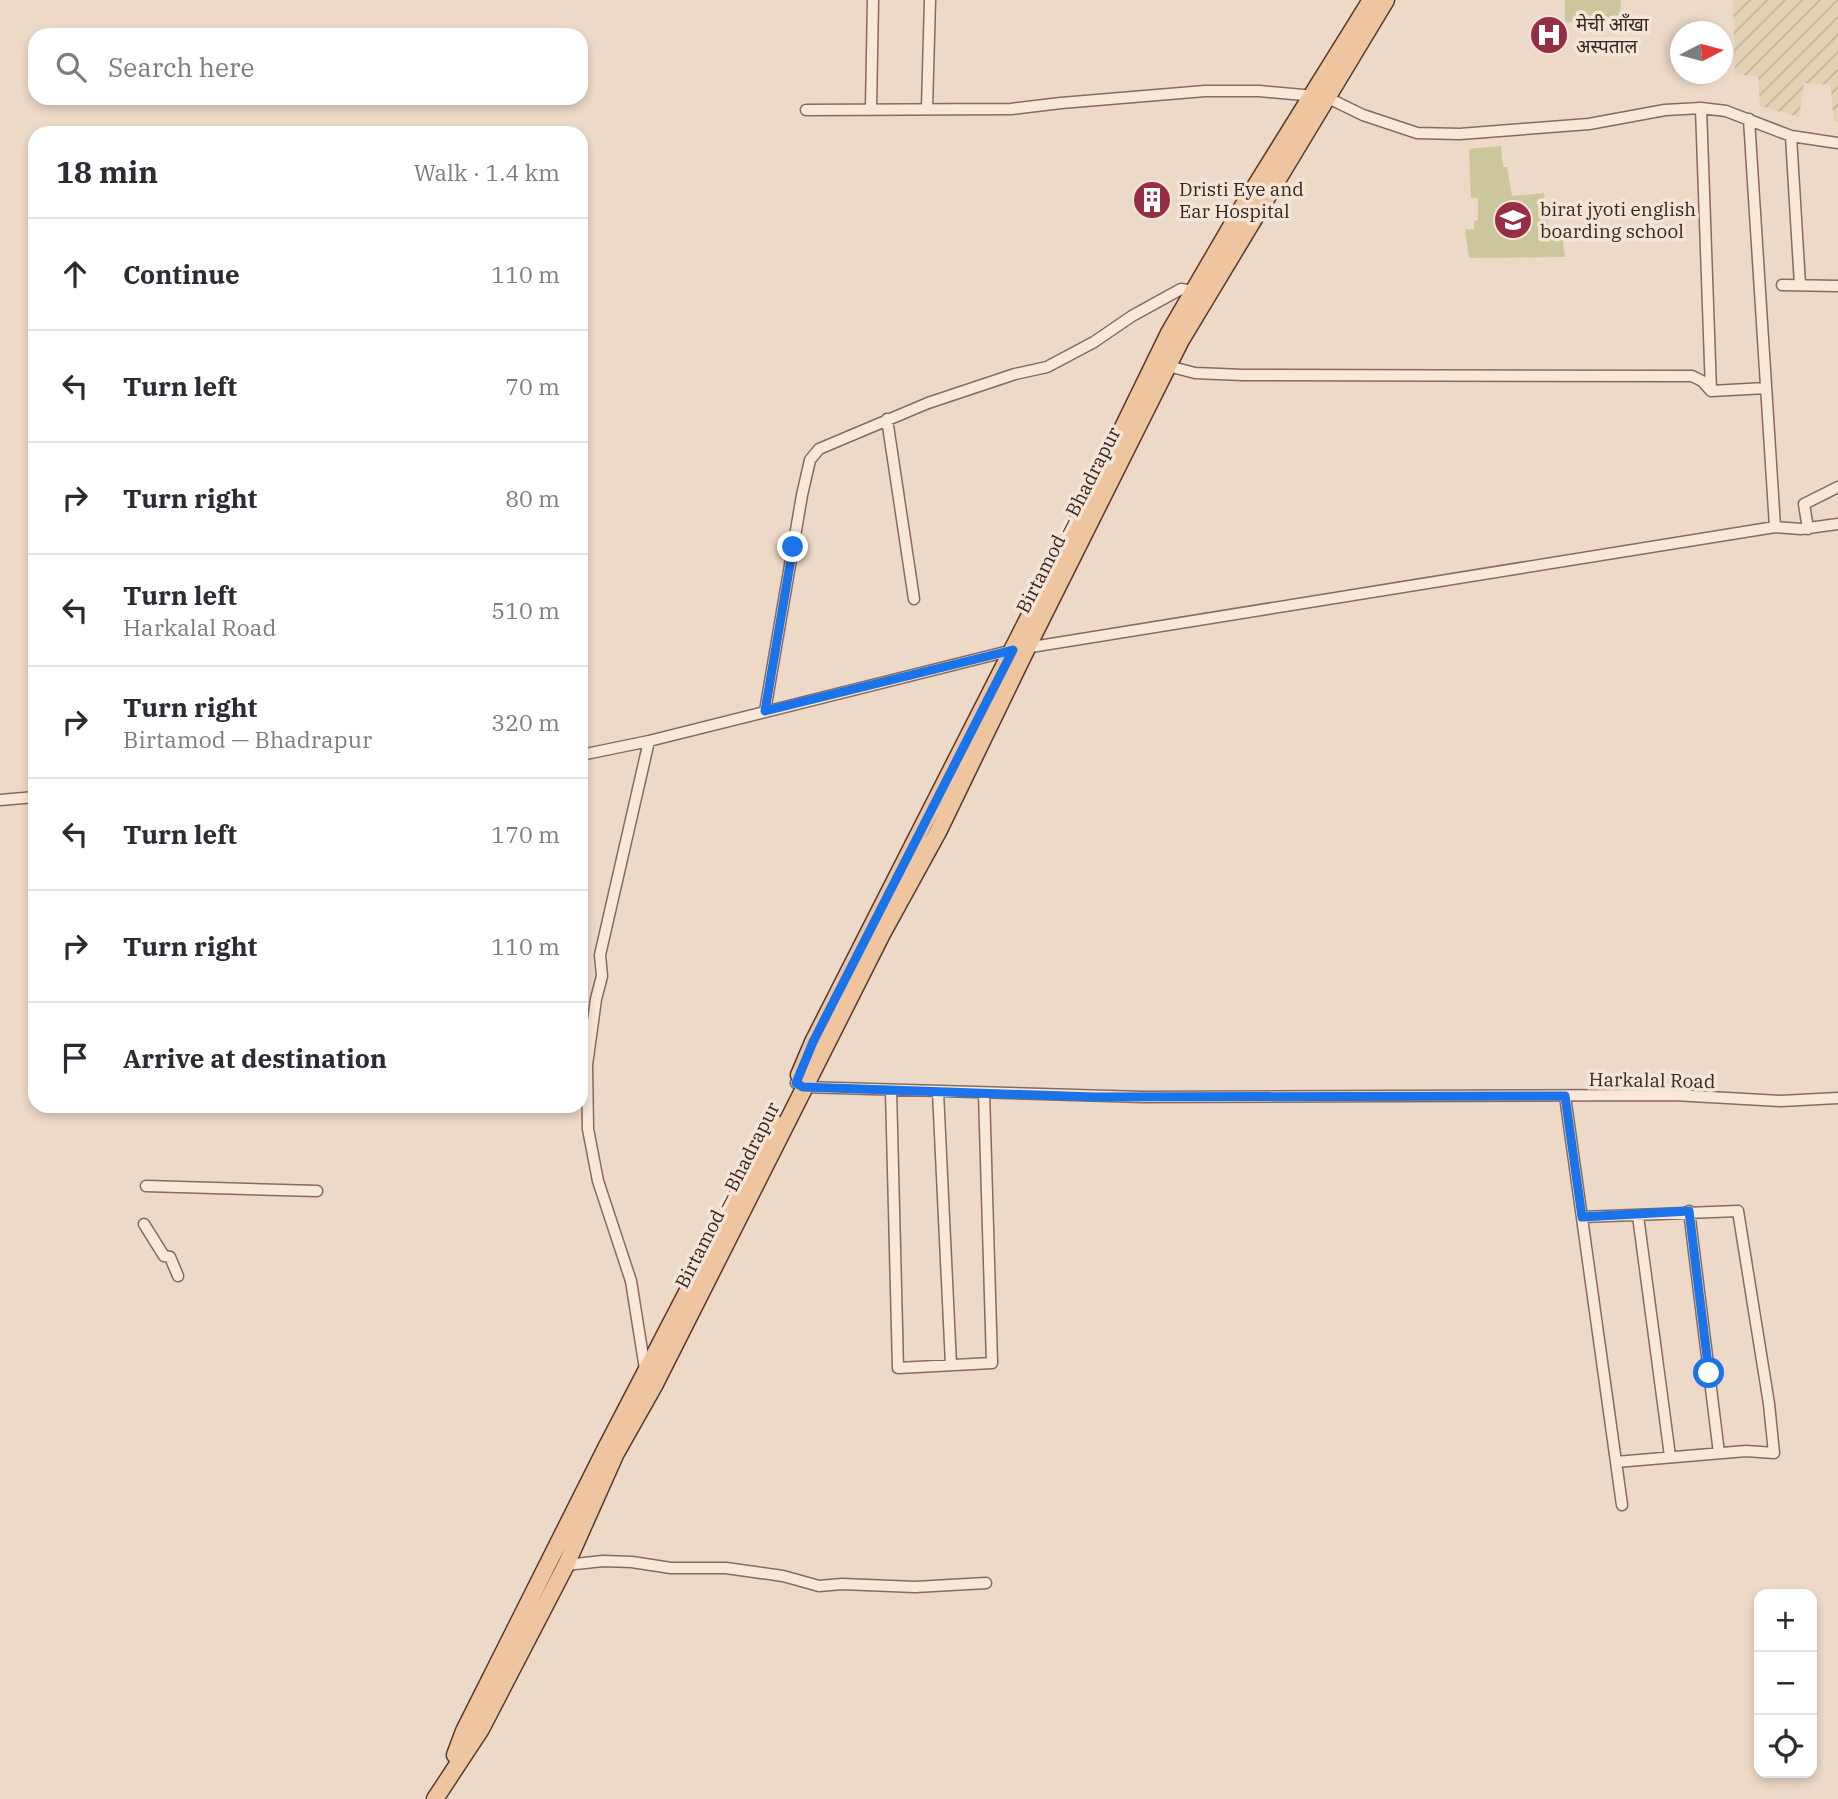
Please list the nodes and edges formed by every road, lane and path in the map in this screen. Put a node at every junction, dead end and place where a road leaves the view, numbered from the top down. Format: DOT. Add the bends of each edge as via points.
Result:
graph roads {
  1 [pos="873,0"];
  2 [pos="930,0"];
  3 [pos="1371,0"];
  4 [pos="1386,0"];
  5 [pos="1318,97"];
  6 [pos="871,108"];
  7 [pos="927,108"];
  8 [pos="1701,108"];
  9 [pos="806,110"];
  10 [pos="1749,119"];
  11 [pos="1791,136"];
  12 [pos="1838,143"];
  13 [pos="1214,271"];
  14 [pos="1782,285"];
  15 [pos="1800,285"];
  16 [pos="1838,286"];
  17 [pos="1194,291"];
  18 [pos="1168,366"];
  19 [pos="1766,387"];
  20 [pos="1711,391"];
  21 [pos="887,419"];
  22 [pos="1838,487"];
  23 [pos="1838,524"];
  24 [pos="1775,527"];
  25 [pos="1808,529"];
  26 [pos="914,599"];
  27 [pos="1020,649"];
  28 [pos="765,711"];
  29 [pos="649,741"];
  30 [pos="588,754"];
  31 [pos="28,798"];
  32 [pos="0,800"];
  33 [pos="588,1058"];
  34 [pos="800,1085"];
  35 [pos="891,1090"];
  36 [pos="938,1092"];
  37 [pos="984,1093"];
  38 [pos="1565,1096"];
  39 [pos="1838,1098"];
  40 [pos="588,1113"];
  41 [pos="146,1186"];
  42 [pos="317,1191"];
  43 [pos="1689,1211"];
  44 [pos="1638,1216"];
  45 [pos="1582,1217"];
  46 [pos="144,1224"];
  47 [pos="178,1276"];
  48 [pos="951,1365"];
  49 [pos="651,1379"];
  50 [pos="1719,1453"];
  51 [pos="1670,1456"];
  52 [pos="1616,1462"];
  53 [pos="1622,1505"];
  54 [pos="566,1564"];
  55 [pos="986,1583"];
  56 [pos="445,1781"];
  57 [pos="435,1799"];
  1 -- 6 [label="street"];
  2 -- 7 [label="street"];
  3 -- 5 [label="main road, Birtamod — Bhadrapur"];
  4 -- 5 [label="main road, Birtamod — Bhadrapur"];
  5 -- 7 [label="street" via="1259,90 1205,91 1011,109"];
  5 -- 8 [label="street" via="1417,133 1589,124"];
  5 -- 13 [label="main road, Birtamod — Bhadrapur"];
  6 -- 7 [label="street"];
  6 -- 9 [label="street"];
  8 -- 10 [label="street"];
  8 -- 20 [label="street"];
  10 -- 11 [label="street"];
  10 -- 19 [label="street"];
  11 -- 12 [label="street"];
  11 -- 15 [label="street"];
  13 -- 17 [label="main road, Birtamod — Bhadrapur"];
  13 -- 18 [label="main road, Birtamod — Bhadrapur"];
  14 -- 15 [label="street"];
  15 -- 16 [label="street"];
  17 -- 21 [label="street" via="1181,289 1047,367"];
  17 -- 27 [label="main road, Birtamod — Bhadrapur" via="1164,344"];
  18 -- 20 [label="street" via="1195,373 1243,375 1692,376"];
  18 -- 27 [label="main road, Birtamod — Bhadrapur"];
  19 -- 20 [label="street"];
  19 -- 24 [label="street"];
  21 -- 26 [label="street"];
  21 -- 28 [label="street" via="819,449 810,460"];
  22 -- 25 [label="street" via="1804,503"];
  23 -- 25 [label="street"];
  24 -- 25 [label="street"];
  24 -- 27 [label="street"];
  27 -- 28 [label="street"];
  27 -- 34 [label="main road, Birtamod — Bhadrapur" via="938,832 877,931"];
  28 -- 29 [label="street"];
  29 -- 30 [label="street"];
  29 -- 33 [label="street" via="600,955 602,976"];
  31 -- 32 [label="street"];
  34 -- 35 [label="street, Harkalal Road"];
  34 -- 49 [label="main road, Birtamod — Bhadrapur"];
  35 -- 36 [label="street, Harkalal Road"];
  35 -- 48 [label="street" via="898,1368"];
  36 -- 37 [label="street, Harkalal Road"];
  36 -- 48 [label="street"];
  37 -- 38 [label="street, Harkalal Road"];
  37 -- 48 [label="street" via="992,1363"];
  38 -- 39 [label="street, Harkalal Road"];
  38 -- 45 [label="street"];
  40 -- 49 [label="street" via="592,1162 631,1281"];
  41 -- 42 [label="street"];
  43 -- 44 [label="street"];
  43 -- 50 [label="street"];
  43 -- 50 [label="street" via="1738,1211 1769,1404 1774,1453"];
  44 -- 45 [label="street"];
  44 -- 51 [label="street"];
  45 -- 52 [label="street"];
  46 -- 47 [label="street" via="164,1256 170,1257"];
  49 -- 54 [label="main road, Birtamod — Bhadrapur"];
  49 -- 56 [label="main road, Birtamod — Bhadrapur" via="606,1448 464,1731"];
  50 -- 51 [label="street"];
  51 -- 52 [label="street"];
  52 -- 53 [label="street"];
  54 -- 55 [label="street" via="613,1561 726,1569 819,1586"];
  54 -- 56 [label="main road, Birtamod — Bhadrapur" via="481,1729"];
  56 -- 57 [label="main road, Birtamod — Bhadrapur"];
}
